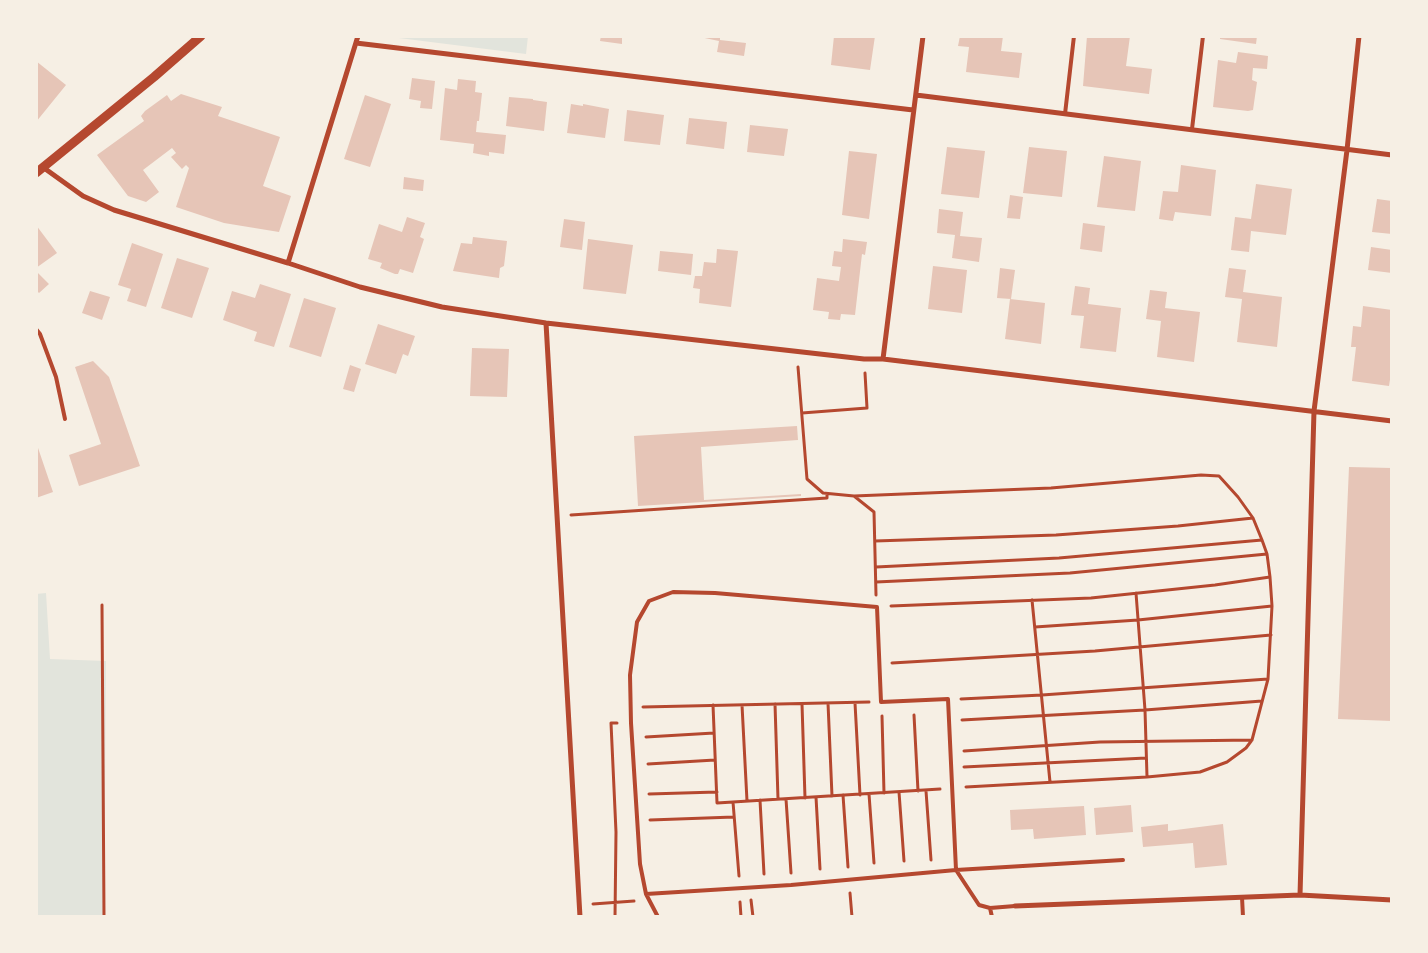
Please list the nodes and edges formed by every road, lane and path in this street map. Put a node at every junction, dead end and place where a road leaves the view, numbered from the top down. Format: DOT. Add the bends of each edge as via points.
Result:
graph roads {
  1 [pos="201,36"];
  2 [pos="358,36"];
  3 [pos="924,36"];
  4 [pos="1074,36"];
  5 [pos="1203,36"];
  6 [pos="1359,36"];
  7 [pos="356,43"];
  8 [pos="916,95"];
  9 [pos="914,110"];
  10 [pos="1065,114"];
  11 [pos="1192,129"];
  12 [pos="1347,150"];
  13 [pos="1392,155"];
  14 [pos="44,168"];
  15 [pos="36,173"];
  16 [pos="288,262"];
  17 [pos="546,323"];
  18 [pos="36,329"];
  19 [pos="797,351"];
  20 [pos="864,359"];
  21 [pos="883,359"];
  22 [pos="1314,412"];
  23 [pos="802,413"];
  24 [pos="65,420"];
  25 [pos="1392,421"];
  26 [pos="827,494"];
  27 [pos="854,496"];
  28 [pos="558,516"];
  29 [pos="1253,518"];
  30 [pos="1262,540"];
  31 [pos="875,541"];
  32 [pos="1266,554"];
  33 [pos="876,567"];
  34 [pos="1270,577"];
  35 [pos="876,582"];
  36 [pos="1136,593"];
  37 [pos="1032,600"];
  38 [pos="102,605"];
  39 [pos="1272,606"];
  40 [pos="877,607"];
  41 [pos="1138,620"];
  42 [pos="1035,626"];
  43 [pos="1271,634"];
  44 [pos="1140,647"];
  45 [pos="1038,654"];
  46 [pos="879,664"];
  47 [pos="1268,679"];
  48 [pos="1143,688"];
  49 [pos="1042,695"];
  50 [pos="948,699"];
  51 [pos="1262,701"];
  52 [pos="882,702"];
  53 [pos="913,702"];
  54 [pos="828,703"];
  55 [pos="855,703"];
  56 [pos="775,704"];
  57 [pos="802,704"];
  58 [pos="713,705"];
  59 [pos="742,705"];
  60 [pos="631,707"];
  61 [pos="1144,710"];
  62 [pos="1044,716"];
  63 [pos="949,721"];
  64 [pos="631,723"];
  65 [pos="714,733"];
  66 [pos="632,737"];
  67 [pos="1252,740"];
  68 [pos="1146,742"];
  69 [pos="1047,747"];
  70 [pos="950,752"];
  71 [pos="1146,758"];
  72 [pos="716,760"];
  73 [pos="1048,762"];
  74 [pos="634,765"];
  75 [pos="951,768"];
  76 [pos="1147,777"];
  77 [pos="1050,782"];
  78 [pos="952,787"];
  79 [pos="918,791"];
  80 [pos="926,791"];
  81 [pos="717,792"];
  82 [pos="884,792"];
  83 [pos="899,792"];
  84 [pos="636,794"];
  85 [pos="869,794"];
  86 [pos="844,795"];
  87 [pos="860,795"];
  88 [pos="832,796"];
  89 [pos="816,797"];
  90 [pos="805,798"];
  91 [pos="778,799"];
  92 [pos="786,799"];
  93 [pos="760,800"];
  94 [pos="747,801"];
  95 [pos="733,802"];
  96 [pos="734,817"];
  97 [pos="637,821"];
  98 [pos="1124,860"];
  99 [pos="956,870"];
  100 [pos="932,874"];
  101 [pos="904,876"];
  102 [pos="875,879"];
  103 [pos="849,881"];
  104 [pos="821,883"];
  105 [pos="791,886"];
  106 [pos="765,887"];
  107 [pos="740,888"];
  108 [pos="646,894"];
  109 [pos="1300,895"];
  110 [pos="1242,896"];
  111 [pos="1392,900"];
  112 [pos="614,903"];
  113 [pos="579,904"];
  114 [pos="1015,906"];
  115 [pos="990,908"];
  116 [pos="104,917"];
  117 [pos="580,917"];
  118 [pos="614,917"];
  119 [pos="658,917"];
  120 [pos="852,917"];
  121 [pos="992,917"];
  122 [pos="1243,917"];
  1 -- 14 [label="street"];
  2 -- 7 [label="street"];
  3 -- 8 [label="street"];
  4 -- 10 [label="lane"];
  5 -- 11 [label="lane"];
  6 -- 12 [label="street"];
  7 -- 9 [label="street"];
  7 -- 16 [label="street"];
  8 -- 9 [label="street"];
  8 -- 10 [label="street"];
  9 -- 21 [label="street"];
  10 -- 11 [label="street"];
  11 -- 12 [label="street"];
  12 -- 13 [label="street"];
  12 -- 22 [label="street"];
  14 -- 15 [label="street"];
  14 -- 16 [label="street" via="83,196 114,210"];
  16 -- 17 [label="street" via="360,287 442,307"];
  17 -- 19 [label="street"];
  17 -- 28 [label="street"];
  18 -- 24 [label="lane" via="56,377"];
  19 -- 20 [label="street"];
  19 -- 23 [label="path"];
  20 -- 21 [label="street"];
  20 -- 23 [label="path" via="867,408"];
  21 -- 22 [label="street"];
  22 -- 25 [label="street"];
  22 -- 109 [label="street"];
  23 -- 26 [label="path" via="807,479"];
  26 -- 27 [label="path"];
  26 -- 28 [label="path" via="827,498"];
  27 -- 29 [label="path" via="1051,488 1201,475 1219,476"];
  27 -- 31 [label="path" via="874,512"];
  28 -- 113 [label="street"];
  29 -- 30 [label="path"];
  29 -- 31 [label="path" via="1056,535"];
  30 -- 32 [label="path"];
  30 -- 33 [label="path" via="1059,558"];
  31 -- 33 [label="path"];
  32 -- 34 [label="path"];
  32 -- 35 [label="path" via="1070,573"];
  33 -- 35 [label="path"];
  34 -- 36 [label="path"];
  34 -- 39 [label="path"];
  35 -- 40 [label="path"];
  36 -- 37 [label="path"];
  36 -- 41 [label="path"];
  37 -- 40 [label="path"];
  37 -- 42 [label="path"];
  38 -- 116 [label="path"];
  39 -- 41 [label="path"];
  39 -- 43 [label="path"];
  40 -- 46 [label="lane"];
  40 -- 60 [label="lane" via="715,593 673,592 649,601 637,622 630,675"];
  41 -- 42 [label="path"];
  41 -- 44 [label="path"];
  42 -- 45 [label="path"];
  43 -- 44 [label="path"];
  43 -- 47 [label="path"];
  44 -- 45 [label="path"];
  44 -- 48 [label="path"];
  45 -- 46 [label="path"];
  45 -- 49 [label="path"];
  46 -- 52 [label="lane"];
  47 -- 48 [label="path"];
  47 -- 51 [label="path"];
  48 -- 49 [label="path"];
  48 -- 61 [label="path"];
  49 -- 50 [label="path"];
  49 -- 62 [label="path"];
  50 -- 53 [label="lane"];
  50 -- 63 [label="lane"];
  51 -- 61 [label="path"];
  51 -- 67 [label="path"];
  52 -- 53 [label="lane"];
  52 -- 55 [label="path"];
  52 -- 82 [label="path"];
  53 -- 79 [label="path"];
  54 -- 55 [label="path"];
  54 -- 57 [label="path"];
  54 -- 88 [label="path"];
  55 -- 87 [label="path"];
  56 -- 57 [label="path"];
  56 -- 59 [label="path"];
  56 -- 91 [label="path"];
  57 -- 90 [label="path"];
  58 -- 59 [label="path"];
  58 -- 60 [label="path"];
  58 -- 65 [label="path"];
  59 -- 94 [label="path"];
  60 -- 64 [label="lane"];
  61 -- 62 [label="path"];
  61 -- 68 [label="path"];
  62 -- 63 [label="path"];
  62 -- 69 [label="path"];
  63 -- 70 [label="lane"];
  64 -- 66 [label="lane"];
  64 -- 112 [label="path" via="611,723 616,832"];
  65 -- 66 [label="path"];
  65 -- 72 [label="path"];
  66 -- 74 [label="lane"];
  67 -- 68 [label="path"];
  67 -- 76 [label="path" via="1227,762 1200,772"];
  68 -- 69 [label="path"];
  68 -- 71 [label="path"];
  69 -- 70 [label="path"];
  69 -- 73 [label="path"];
  70 -- 75 [label="lane"];
  71 -- 73 [label="path"];
  71 -- 76 [label="path"];
  72 -- 74 [label="path"];
  72 -- 81 [label="path"];
  73 -- 75 [label="path"];
  73 -- 77 [label="path"];
  74 -- 84 [label="lane"];
  75 -- 78 [label="lane"];
  76 -- 77 [label="path"];
  77 -- 78 [label="path"];
  78 -- 80 [label="path"];
  78 -- 99 [label="lane"];
  79 -- 80 [label="path"];
  79 -- 83 [label="path"];
  80 -- 100 [label="path"];
  81 -- 84 [label="path"];
  81 -- 95 [label="path" via="717,803"];
  82 -- 83 [label="path"];
  82 -- 85 [label="path"];
  83 -- 101 [label="path"];
  84 -- 97 [label="lane"];
  85 -- 87 [label="path"];
  85 -- 102 [label="path"];
  86 -- 87 [label="path"];
  86 -- 88 [label="path"];
  86 -- 103 [label="path"];
  88 -- 89 [label="path"];
  89 -- 90 [label="path"];
  89 -- 104 [label="path"];
  90 -- 92 [label="path"];
  91 -- 92 [label="path"];
  91 -- 93 [label="path"];
  92 -- 105 [label="path"];
  93 -- 94 [label="path"];
  93 -- 106 [label="path"];
  94 -- 95 [label="path"];
  95 -- 96 [label="path"];
  96 -- 97 [label="path"];
  96 -- 107 [label="path"];
  97 -- 108 [label="lane"];
  98 -- 99 [label="lane"];
  99 -- 100 [label="lane"];
  99 -- 115 [label="lane" via="979,905"];
  100 -- 101 [label="lane"];
  101 -- 102 [label="lane"];
  102 -- 103 [label="lane"];
  103 -- 104 [label="lane"];
  103 -- 120 [label="path"];
  104 -- 105 [label="lane"];
  105 -- 106 [label="lane"];
  106 -- 107 [label="lane"];
  107 -- 108 [label="lane"];
  108 -- 112 [label="path" via="640,900"];
  108 -- 119 [label="lane"];
  109 -- 110 [label="street"];
  109 -- 111 [label="street"];
  110 -- 114 [label="street"];
  110 -- 122 [label="lane"];
  112 -- 113 [label="path"];
  112 -- 118 [label="path"];
  113 -- 117 [label="street"];
  114 -- 115 [label="lane"];
  115 -- 121 [label="lane"];
}
